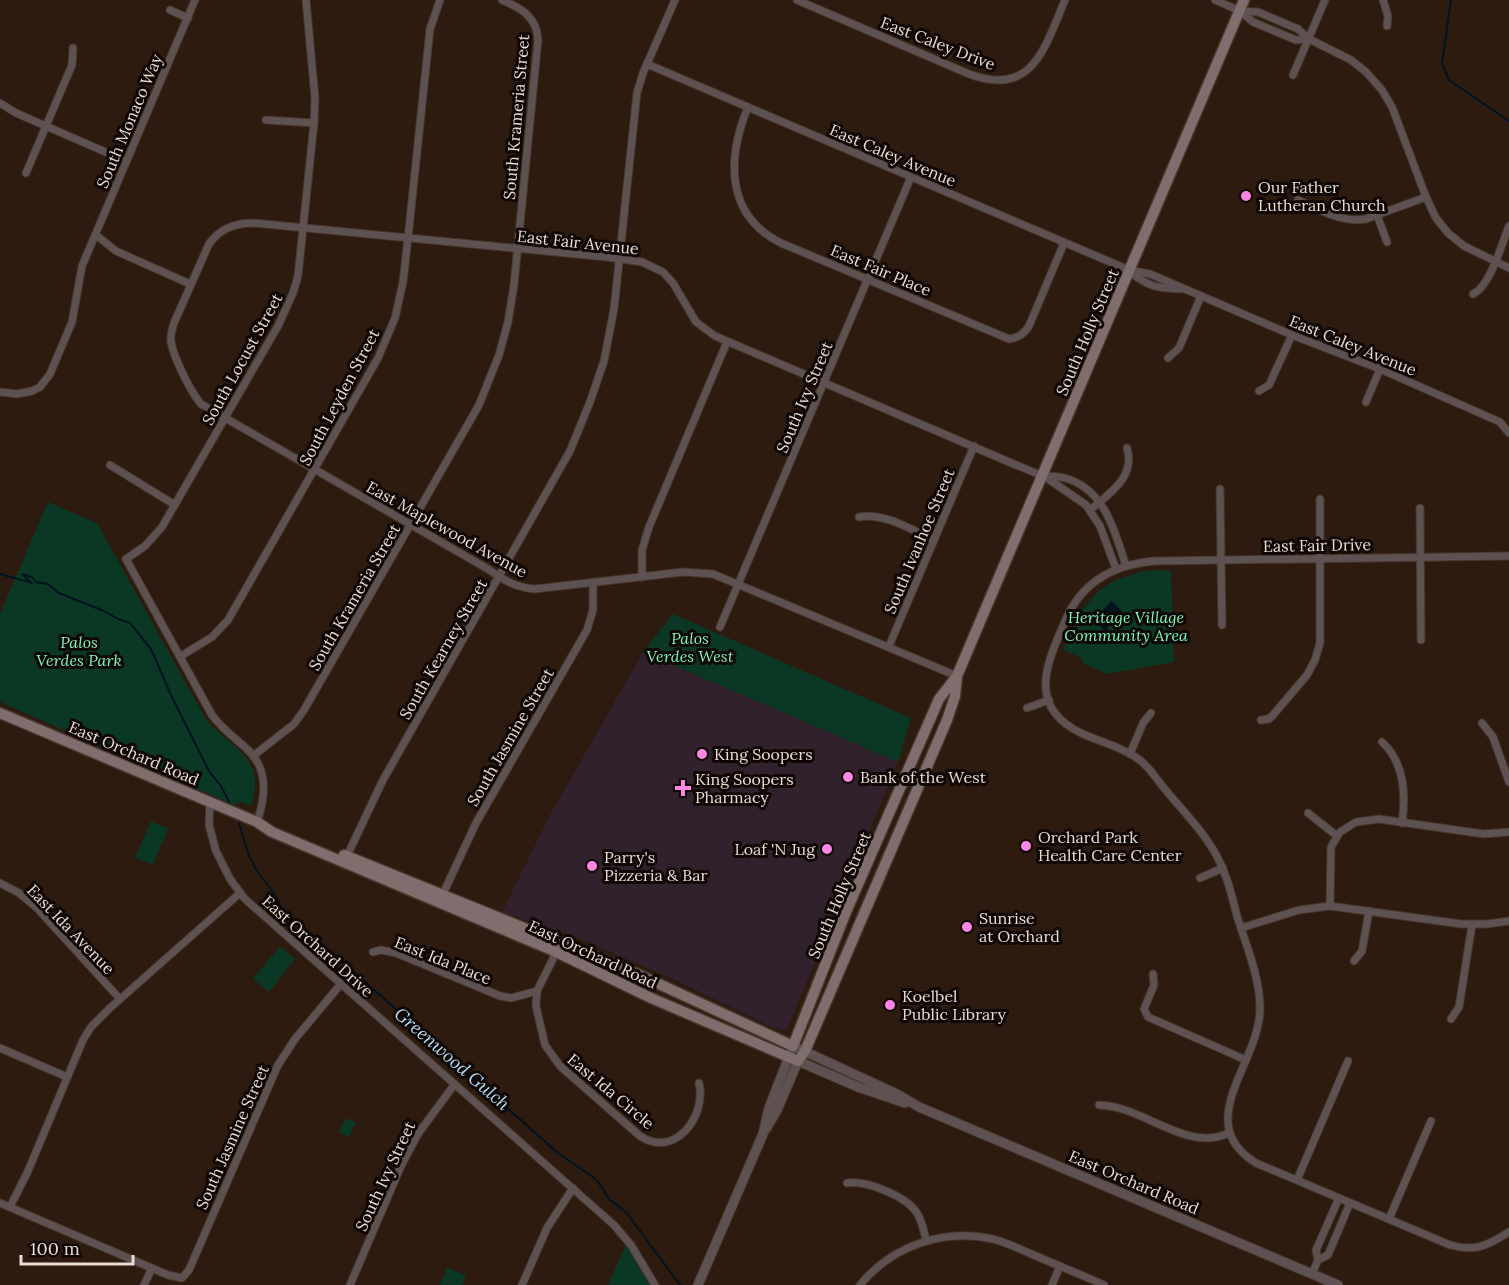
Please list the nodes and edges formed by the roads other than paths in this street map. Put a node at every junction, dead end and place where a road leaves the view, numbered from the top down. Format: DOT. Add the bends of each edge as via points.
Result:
graph roads {
  1 [pos="195,0"];
  2 [pos="306,0"];
  3 [pos="440,0"];
  4 [pos="502,0"];
  5 [pos="675,0"];
  6 [pos="796,0"];
  7 [pos="1065,0"];
  8 [pos="1215,0"];
  9 [pos="1325,0"];
  10 [pos="1383,0"];
  11 [pos="1242,5"];
  12 [pos="170,10"];
  13 [pos="188,18"];
  14 [pos="1387,26"];
  15 [pos="1309,39"];
  16 [pos="73,48"];
  17 [pos="647,64"];
  18 [pos="1293,75"];
  19 [pos="0,103"];
  20 [pos="748,106"];
  21 [pos="266,120"];
  22 [pos="314,123"];
  23 [pos="46,127"];
  24 [pos="126,161"];
  25 [pos="26,172"];
  26 [pos="911,177"];
  27 [pos="1426,197"];
  28 [pos="1298,200"];
  29 [pos="1377,215"];
  30 [pos="1509,226"];
  31 [pos="304,228"];
  32 [pos="96,234"];
  33 [pos="408,238"];
  34 [pos="1387,242"];
  35 [pos="1064,243"];
  36 [pos="519,249"];
  37 [pos="620,259"];
  38 [pos="1494,262"];
  39 [pos="1509,268"];
  40 [pos="1129,270"];
  41 [pos="868,279"];
  42 [pos="190,284"];
  43 [pos="1473,294"];
  44 [pos="1201,297"];
  45 [pos="1292,335"];
  46 [pos="727,342"];
  47 [pos="1168,358"];
  48 [pos="1380,369"];
  49 [pos="824,383"];
  50 [pos="0,392"];
  51 [pos="1259,392"];
  52 [pos="1366,402"];
  53 [pos="225,419"];
  54 [pos="1509,433"];
  55 [pos="974,446"];
  56 [pos="1127,448"];
  57 [pos="110,465"];
  58 [pos="315,471"];
  59 [pos="1042,475"];
  60 [pos="1220,489"];
  61 [pos="1320,499"];
  62 [pos="1100,502"];
  63 [pos="175,505"];
  64 [pos="1419,508"];
  65 [pos="1090,510"];
  66 [pos="859,517"];
  67 [pos="411,525"];
  68 [pos="934,540"];
  69 [pos="1509,556"];
  70 [pos="1420,557"];
  71 [pos="1321,559"];
  72 [pos="1221,560"];
  73 [pos="1126,566"];
  74 [pos="1116,569"];
  75 [pos="499,577"];
  76 [pos="642,577"];
  77 [pos="593,582"];
  78 [pos="739,583"];
  79 [pos="1222,625"];
  80 [pos="720,627"];
  81 [pos="1421,640"];
  82 [pos="889,646"];
  83 [pos="181,656"];
  84 [pos="957,676"];
  85 [pos="1049,700"];
  86 [pos="1028,708"];
  87 [pos="0,713"];
  88 [pos="1151,713"];
  89 [pos="1261,720"];
  90 [pos="1482,723"];
  91 [pos="1382,742"];
  92 [pos="1130,754"];
  93 [pos="253,756"];
  94 [pos="1509,782"];
  95 [pos="210,802"];
  96 [pos="1308,813"];
  97 [pos="257,822"];
  98 [pos="1402,822"];
  99 [pos="1509,831"];
  100 [pos="1337,836"];
  101 [pos="346,860"];
  102 [pos="1223,868"];
  103 [pos="1200,878"];
  104 [pos="0,883"];
  105 [pos="240,893"];
  106 [pos="441,898"];
  107 [pos="1330,906"];
  108 [pos="1370,912"];
  109 [pos="1509,921"];
  110 [pos="1472,925"];
  111 [pos="1241,928"];
  112 [pos="556,946"];
  113 [pos="373,952"];
  114 [pos="1354,961"];
  115 [pos="1153,974"];
  116 [pos="340,985"];
  117 [pos="537,992"];
  118 [pos="120,999"];
  119 [pos="1145,1013"];
  120 [pos="1137,1015"];
  121 [pos="1451,1019"];
  122 [pos="0,1048"];
  123 [pos="796,1054"];
  124 [pos="1246,1060"];
  125 [pos="1348,1061"];
  126 [pos="67,1077"];
  127 [pos="699,1083"];
  128 [pos="454,1085"];
  129 [pos="1099,1105"];
  130 [pos="1431,1121"];
  131 [pos="1229,1133"];
  132 [pos="1297,1180"];
  133 [pos="848,1182"];
  134 [pos="573,1188"];
  135 [pos="1339,1198"];
  136 [pos="0,1203"];
  137 [pos="1350,1203"];
  138 [pos="10,1207"];
  139 [pos="1389,1219"];
  140 [pos="1509,1232"];
  141 [pos="926,1240"];
  142 [pos="1318,1260"];
  143 [pos="1060,1266"];
  144 [pos="152,1268"];
  145 [pos="1312,1274"];
  146 [pos="144,1285"];
  147 [pos="350,1285"];
  148 [pos="522,1285"];
  149 [pos="655,1285"];
  150 [pos="698,1285"];
  151 [pos="860,1285"];
  152 [pos="1052,1285"];
  153 [pos="1104,1285"];
  154 [pos="1338,1285"];
  1 -- 13 [label="street, South Monaco Way"];
  2 -- 22 [label="street, South Locust Street"];
  3 -- 33 [label="street, South Leyden Street" via="430,29"];
  4 -- 36 [label="street, South Krameria Street" via="526,12 538,34"];
  5 -- 17 [label="street, South Kearney Street"];
  6 -- 7 [label="street, East Caley Drive" via="969,74 996,81 1021,75 1037,62"];
  8 -- 11 [label="street"];
  9 -- 15 [label="street"];
  10 -- 14 [label="street" via="1389,16"];
  11 -- 15 [label="street" via="1298,29"];
  11 -- 15 [label="street" via="1253,22 1296,40"];
  11 -- 40 [label="main road, South Holly Street"];
  12 -- 13 [label="street"];
  13 -- 24 [label="street, South Monaco Way"];
  15 -- 18 [label="street"];
  15 -- 27 [label="street" via="1351,60 1382,90"];
  16 -- 23 [label="street" via="72,65"];
  17 -- 20 [label="street, East Caley Avenue"];
  17 -- 37 [label="street, South Kearney Street" via="636,105"];
  19 -- 23 [label="street"];
  20 -- 26 [label="street, East Caley Avenue"];
  20 -- 41 [label="street, East Fair Place" via="740,126 734,170 736,193 748,218 771,238"];
  21 -- 22 [label="street"];
  22 -- 31 [label="street, South Locust Street"];
  23 -- 24 [label="street"];
  23 -- 25 [label="street"];
  24 -- 32 [label="street, South Monaco Way"];
  26 -- 35 [label="street, East Caley Avenue"];
  26 -- 41 [label="street, South Ivy Street"];
  27 -- 29 [label="street"];
  27 -- 38 [label="street" via="1436,218 1455,240"];
  28 -- 29 [label="street" via="1345,219"];
  29 -- 34 [label="street"];
  30 -- 38 [label="street"];
  31 -- 33 [label="street, East Fair Avenue"];
  31 -- 42 [label="street, East Fair Avenue" via="253,223 227,227 208,244"];
  31 -- 53 [label="street, South Locust Street" via="298,276 290,302"];
  32 -- 42 [label="street" via="116,251"];
  32 -- 50 [label="street, South Monaco Way" via="82,266 72,322 46,381 32,391"];
  33 -- 36 [label="street, East Fair Avenue"];
  33 -- 58 [label="street, South Leyden Street" via="389,333"];
  35 -- 40 [label="street, East Caley Avenue"];
  35 -- 41 [label="street, East Fair Place" via="1029,326 1018,338 1009,339"];
  36 -- 37 [label="street, East Fair Avenue"];
  36 -- 67 [label="street, South Krameria Street" via="508,322 489,381 474,415"];
  37 -- 46 [label="street, East Fair Avenue" via="642,262 663,272 696,322"];
  37 -- 75 [label="street, South Kearney Street" via="609,339 588,410 570,451"];
  38 -- 39 [label="street"];
  38 -- 43 [label="street" via="1483,287"];
  40 -- 44 [label="street, East Caley Avenue" via="1150,274"];
  40 -- 59 [label="main road, South Holly Street"];
  41 -- 49 [label="street, South Ivy Street"];
  42 -- 53 [label="street, East Maplewood Avenue" via="172,330 173,350 197,399"];
  44 -- 45 [label="street, East Caley Avenue"];
  44 -- 47 [label="street" via="1179,348"];
  45 -- 48 [label="street, East Caley Avenue"];
  45 -- 51 [label="street" via="1269,385"];
  46 -- 49 [label="street, East Fair Avenue"];
  46 -- 76 [label="street" via="646,534"];
  48 -- 52 [label="street"];
  48 -- 54 [label="street, East Caley Avenue" via="1500,422"];
  49 -- 55 [label="street, East Fair Avenue"];
  49 -- 78 [label="street, South Ivy Street"];
  53 -- 58 [label="street, East Maplewood Avenue"];
  53 -- 63 [label="street, South Locust Street"];
  55 -- 59 [label="street, East Fair Avenue"];
  55 -- 68 [label="street, South Ivanhoe Street"];
  56 -- 62 [label="street" via="1129,461 1123,480"];
  57 -- 63 [label="street"];
  58 -- 67 [label="street, East Maplewood Avenue"];
  58 -- 83 [label="street, South Leyden Street" via="223,626 206,642"];
  59 -- 62 [label="street, East Fair Avenue" via="1072,481"];
  59 -- 65 [label="street, East Fair Avenue"];
  59 -- 84 [label="main road, South Holly Street"];
  60 -- 72 [label="street"];
  61 -- 71 [label="street"];
  62 -- 65 [label="street"];
  62 -- 73 [label="street, East Fair Avenue"];
  63 -- 83 [label="street, South Locust Street" via="154,538 126,559"];
  64 -- 70 [label="street"];
  65 -- 74 [label="street, East Fair Avenue"];
  66 -- 68 [label="street" via="878,516"];
  67 -- 75 [label="street, East Maplewood Avenue"];
  67 -- 93 [label="street, South Krameria Street" via="301,715"];
  68 -- 82 [label="street, South Ivanhoe Street"];
  69 -- 70 [label="street, East Fair Drive"];
  70 -- 71 [label="street, East Fair Drive"];
  70 -- 81 [label="street"];
  71 -- 72 [label="street, East Fair Drive"];
  71 -- 89 [label="street" via="1321,634 1315,660 1273,715"];
  72 -- 73 [label="street, East Fair Drive" via="1156,561"];
  72 -- 79 [label="street"];
  73 -- 74 [label="street, East Fair Drive"];
  74 -- 85 [label="street, East Fair Drive" via="1091,584 1068,614 1046,667"];
  75 -- 77 [label="street, East Maplewood Avenue" via="536,590"];
  75 -- 101 [label="street, South Kearney Street" via="384,780"];
  76 -- 77 [label="street, East Maplewood Avenue"];
  76 -- 78 [label="street, East Maplewood Avenue" via="703,572"];
  77 -- 106 [label="street, South Jasmine Street" via="593,610 583,640 476,823"];
  78 -- 80 [label="street, South Ivy Street"];
  78 -- 82 [label="street, East Maplewood Avenue"];
  82 -- 84 [label="street, East Maplewood Avenue"];
  83 -- 93 [label="street" via="217,722"];
  84 -- 123 [label="main road, South Holly Street" via="947,720"];
  84 -- 123 [label="main road, South Holly Street" via="939,699 846,912"];
  85 -- 86 [label="street"];
  85 -- 92 [label="street" via="1058,717 1074,730"];
  87 -- 95 [label="main road, East Orchard Road"];
  88 -- 92 [label="street"];
  90 -- 94 [label="street" via="1493,737"];
  91 -- 98 [label="street" via="1391,751 1403,787"];
  92 -- 102 [label="street" via="1152,770 1206,838"];
  93 -- 97 [label="street" via="265,791"];
  95 -- 97 [label="main road, East Orchard Road"];
  95 -- 105 [label="street, East Orchard Drive" via="213,841 225,872"];
  96 -- 100 [label="street"];
  97 -- 101 [label="main road, East Orchard Road" via="272,832"];
  98 -- 99 [label="street" via="1484,834"];
  98 -- 100 [label="street" via="1362,819"];
  100 -- 107 [label="street" via="1329,854"];
  101 -- 106 [label="main road, East Orchard Road"];
  102 -- 103 [label="street"];
  102 -- 111 [label="street"];
  104 -- 118 [label="street, East Ida Avenue" via="36,907"];
  105 -- 116 [label="street, East Orchard Drive"];
  105 -- 118 [label="street"];
  106 -- 112 [label="main road, East Orchard Road"];
  107 -- 108 [label="street"];
  107 -- 111 [label="street" via="1299,910"];
  108 -- 110 [label="street"];
  108 -- 114 [label="street" via="1362,951"];
  109 -- 110 [label="street"];
  110 -- 121 [label="street" via="1459,1007"];
  111 -- 124 [label="street" via="1259,990 1260,1010 1258,1029"];
  112 -- 117 [label="street, East Ida Circle"];
  112 -- 123 [label="main road, East Orchard Road" via="670,989"];
  112 -- 123 [label="main road, East Orchard Road" via="651,998"];
  113 -- 117 [label="street, East Ida Place" via="396,952 500,996 511,998"];
  115 -- 119 [label="street" via="1154,985"];
  116 -- 128 [label="street, East Orchard Drive"];
  116 -- 144 [label="street, South Jasmine Street" via="278,1065 189,1270 182,1278 175,1278"];
  117 -- 127 [label="street, East Ida Circle" via="542,1036 555,1061 645,1139 664,1143 688,1129 700,1104"];
  118 -- 126 [label="street" via="88,1031"];
  119 -- 120 [label="street"];
  119 -- 124 [label="street" via="1152,1020"];
  122 -- 126 [label="street"];
  123 -- 145 [label="street, East Orchard Road" via="858,1088 919,1107"];
  123 -- 150 [label="street, South Holly Street" via="769,1108 763,1134"];
  124 -- 131 [label="street" via="1228,1106"];
  125 -- 132 [label="street"];
  126 -- 138 [label="street"];
  128 -- 134 [label="street, East Orchard Drive"];
  128 -- 147 [label="street, South Ivy Street" via="418,1134"];
  129 -- 131 [label="street" via="1127,1110 1195,1138 1216,1139"];
  130 -- 139 [label="street"];
  131 -- 132 [label="street" via="1249,1159"];
  132 -- 135 [label="street"];
  133 -- 141 [label="street" via="863,1183 905,1201 916,1211"];
  134 -- 148 [label="street" via="547,1228"];
  134 -- 149 [label="street, East Orchard Drive" via="623,1234"];
  135 -- 137 [label="street"];
  135 -- 142 [label="street" via="1316,1250"];
  136 -- 138 [label="street"];
  137 -- 139 [label="street"];
  137 -- 142 [label="street" via="1328,1255"];
  138 -- 144 [label="street"];
  139 -- 140 [label="street" via="1470,1249 1487,1245"];
  141 -- 143 [label="street" via="966,1235 992,1239"];
  141 -- 151 [label="street" via="890,1257"];
  142 -- 145 [label="street"];
  143 -- 152 [label="street"];
  143 -- 153 [label="street"];
  144 -- 146 [label="street"];
  145 -- 154 [label="street, East Orchard Road"];
}
